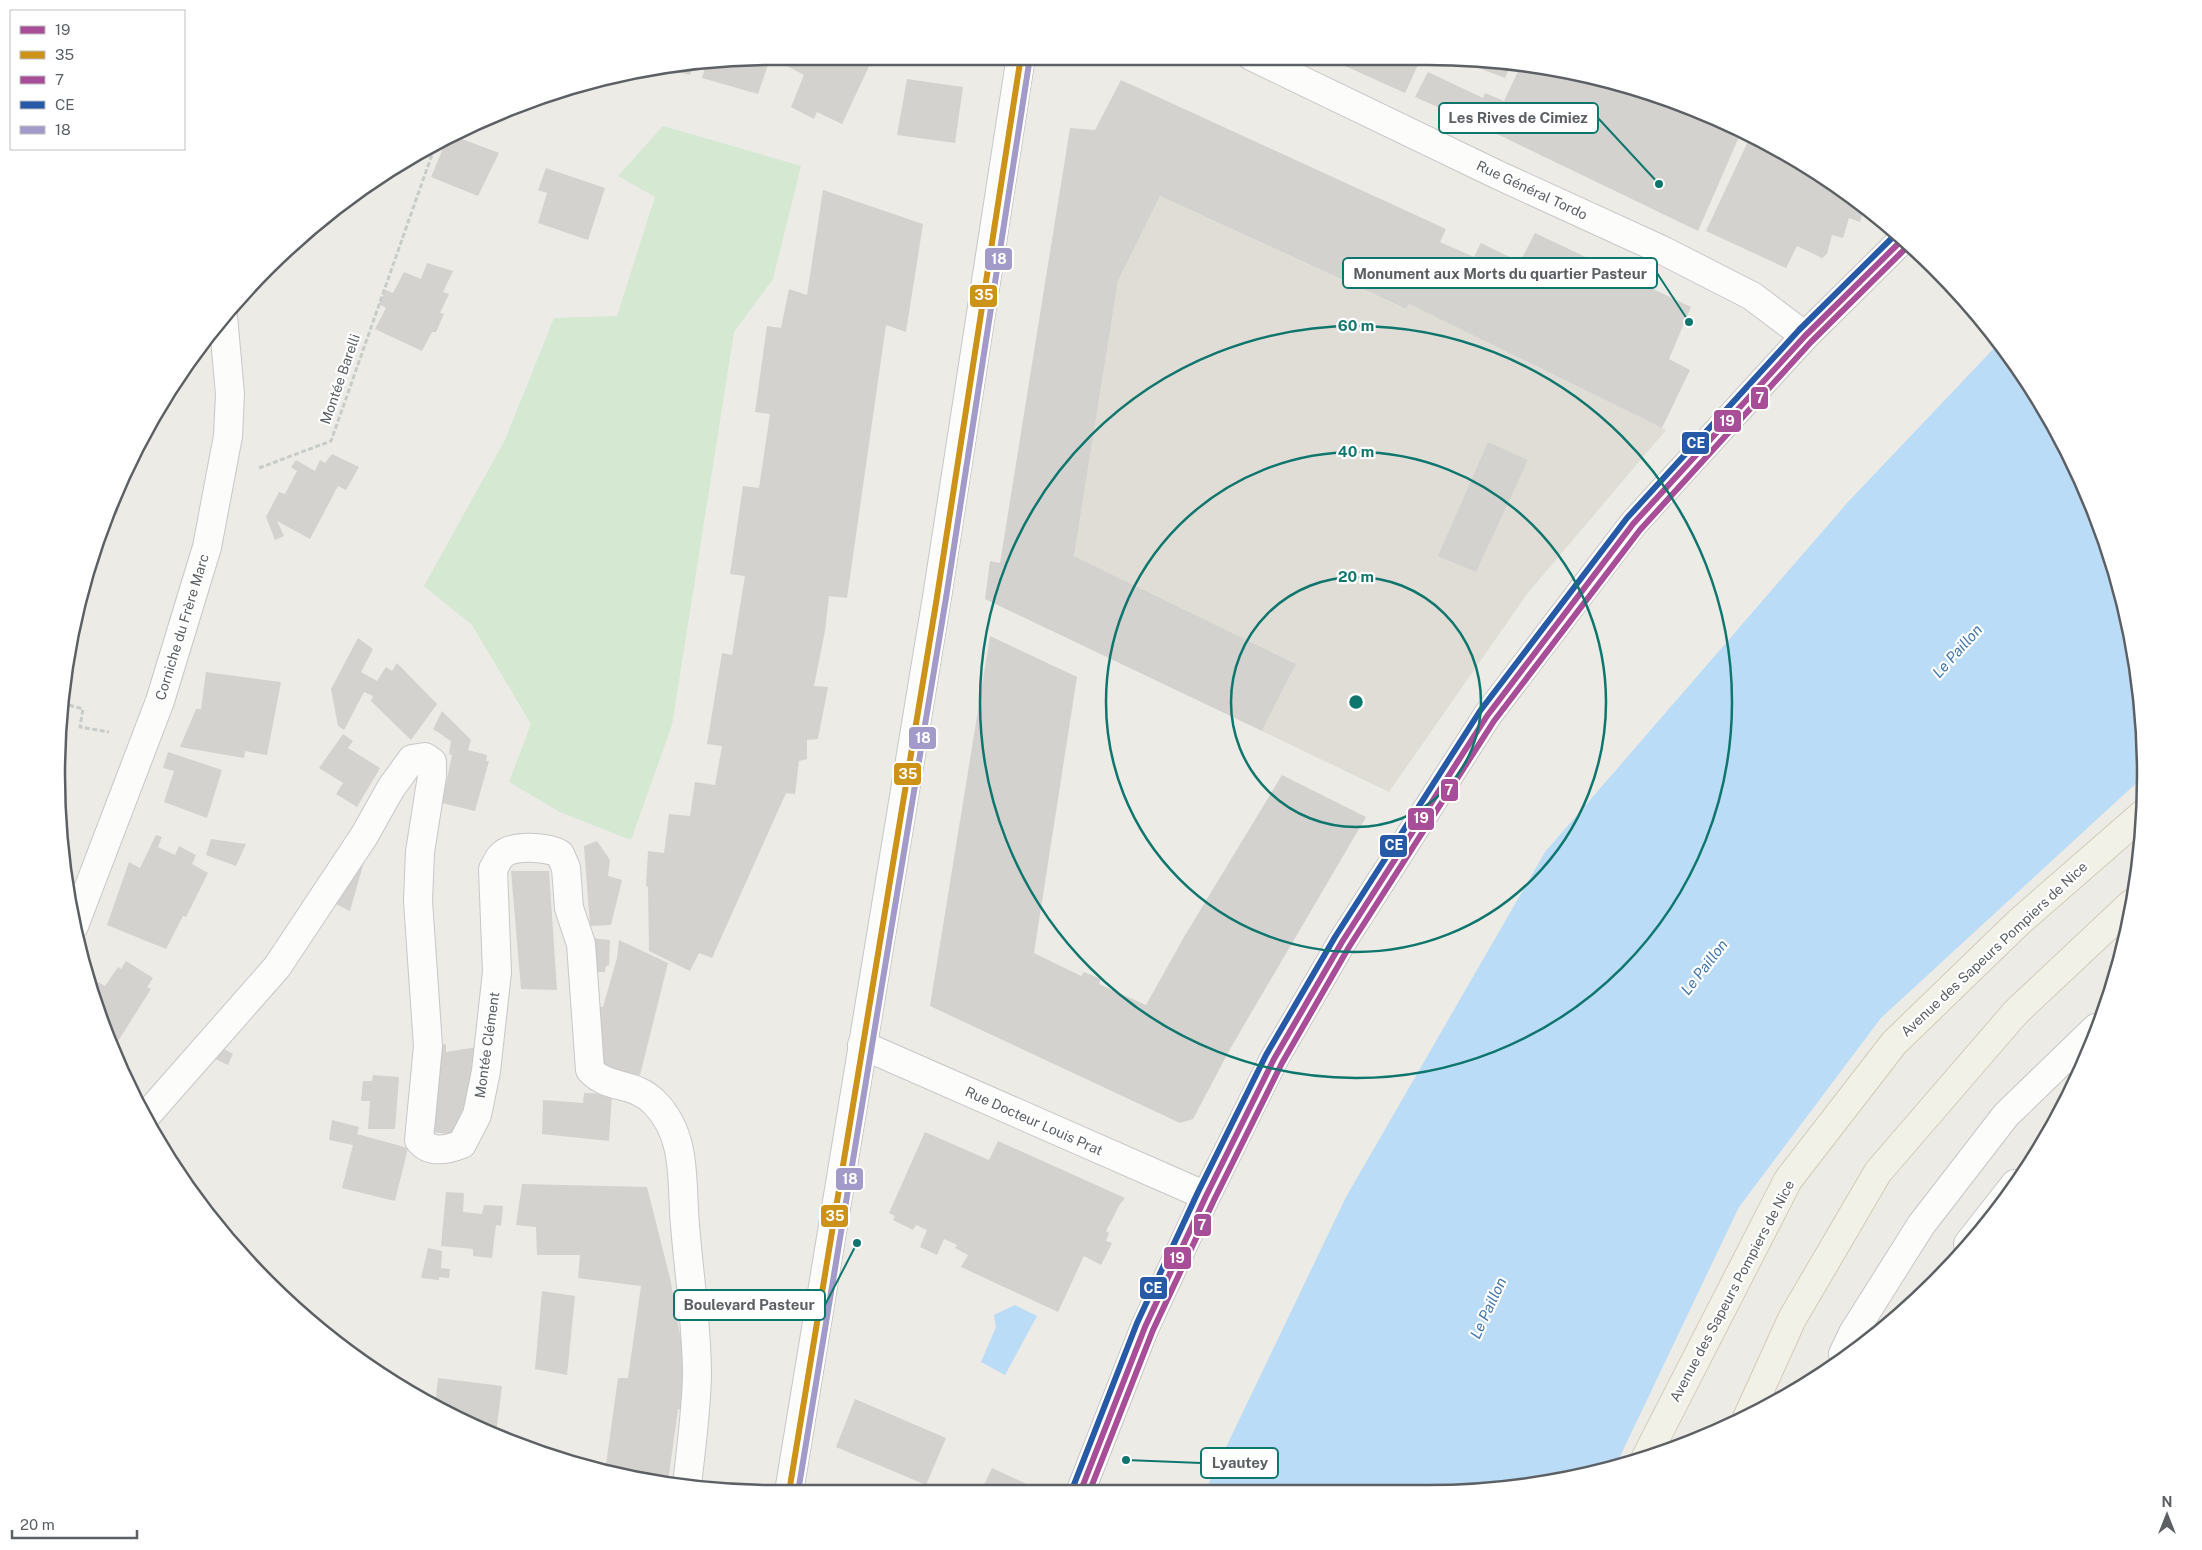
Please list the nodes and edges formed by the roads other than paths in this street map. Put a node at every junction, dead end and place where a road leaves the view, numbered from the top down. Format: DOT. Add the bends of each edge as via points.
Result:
graph roads {
  1 [pos="1021,65"];
  2 [pos="1270,65"];
  3 [pos="1898,244"];
  4 [pos="224,328"];
  5 [pos="1805,336"];
  6 [pos="2135,821"];
  7 [pos="2124,911"];
  8 [pos="79,913"];
  9 [pos="2087,1037"];
  10 [pos="862,1045"];
  11 [pos="150,1111"];
  12 [pos="1206,1196"];
  13 [pos="1845,1348"];
  14 [pos="1753,1406"];
  15 [pos="1650,1448"];
  16 [pos="688,1479"];
  17 [pos="791,1485"];
  18 [pos="1083,1485"];
  1 -- 10 [label="street"];
  2 -- 5 [label="street, Rue Général Tordo" via="1664,251 1752,296"];
  3 -- 5 [label="street"];
  4 -- 8 [label="street, Corniche du Frère Marc" via="230,394 228,436 207,547 160,701"];
  5 -- 12 [label="street" via="1633,524 1487,716 1342,942 1274,1059"];
  6 -- 15 [label="main road, Avenue des Sapeurs Pompiers de Nice" via="2019,922 1894,1042 1788,1180"];
  7 -- 14 [label="main road" via="2016,1012 1878,1172 1792,1319"];
  9 -- 13 [label="street" via="2006,1115 1921,1225"];
  10 -- 12 [label="street, Rue Docteur Louis Prat"];
  10 -- 17 [label="street"];
  11 -- 16 [label="street, Montée Clément" via="277,967 364,836 391,788 412,759 425,757 432,762 432,776 420,852 418,901 428,1046 419,1140 423,1146 444,1151 462,1144 477,1115 486,1071 497,972 493,869 502,855 518,848 551,849 560,854 566,868 568,908 581,944 590,1070 598,1079 638,1090 655,1103 672,1128 683,1166 697,1375"];
  12 -- 18 [label="street" via="1145,1327"];
}
